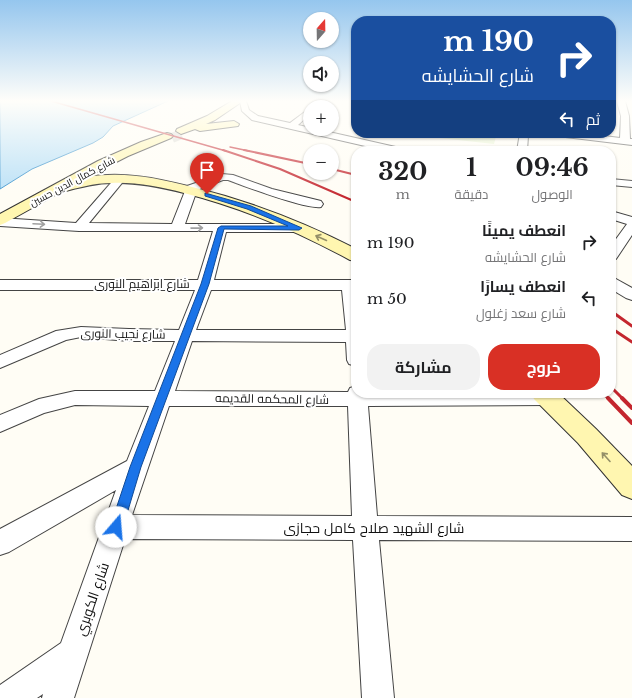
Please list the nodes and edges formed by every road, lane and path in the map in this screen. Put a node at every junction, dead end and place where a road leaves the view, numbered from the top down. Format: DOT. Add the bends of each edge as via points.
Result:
graph roads {
  1 [pos="176,134"];
  2 [pos="301,134"];
  3 [pos="325,134"];
  4 [pos="596,138"];
  5 [pos="628,142"];
  6 [pos="352,146"];
  7 [pos="378,146"];
  8 [pos="134,160"];
  9 [pos="146,169"];
  10 [pos="121,178"];
  11 [pos="616,182"];
  12 [pos="632,184"];
  13 [pos="191,189"];
  14 [pos="54,190"];
  15 [pos="616,190"];
  16 [pos="632,192"];
  17 [pos="317,204"];
  18 [pos="616,216"];
  19 [pos="0,221"];
  20 [pos="632,221"];
  21 [pos="632,226"];
  22 [pos="79,227"];
  23 [pos="177,228"];
  24 [pos="221,228"];
  25 [pos="299,228"];
  26 [pos="616,249"];
  27 [pos="351,253"];
  28 [pos="205,284"];
  29 [pos="0,285"];
  30 [pos="351,285"];
  31 [pos="616,285"];
  32 [pos="632,295"];
  33 [pos="186,336"];
  34 [pos="351,336"];
  35 [pos="7,359"];
  36 [pos="351,396"];
  37 [pos="162,398"];
  38 [pos="357,398"];
  39 [pos="548,398"];
  40 [pos="0,424"];
  41 [pos="136,467"];
  42 [pos="632,486"];
  43 [pos="116,527"];
  44 [pos="365,528"];
  45 [pos="632,529"];
  46 [pos="0,543"];
  47 [pos="72,654"];
  48 [pos="10,698"];
  49 [pos="58,698"];
  50 [pos="378,698"];
  1 -- 8 [label="main road" via="135,154"];
  1 -- 14 [label="main road, شارع كمال الدين حسين" via="130,150"];
  2 -- 6 [label="street"];
  3 -- 7 [label="street"];
  4 -- 5 [label="street"];
  9 -- 13 [label="main road"];
  10 -- 13 [label="main road"];
  10 -- 14 [label="main road" via="93,180"];
  10 -- 22 [label="street"];
  11 -- 12 [label="street"];
  13 -- 17 [label="street" via="222,177 229,177"];
  13 -- 23 [label="street"];
  13 -- 25 [label="main road"];
  14 -- 19 [label="main road, شارع كمال الدين حسين"];
  15 -- 16 [label="street"];
  18 -- 20 [label="street"];
  19 -- 22 [label="street, one-way"];
  21 -- 26 [label="street"];
  22 -- 23 [label="street"];
  23 -- 24 [label="street, one-way"];
  24 -- 25 [label="street"];
  24 -- 28 [label="street, شارع الكوبري"];
  27 -- 25 [label="main road, one-way"];
  28 -- 29 [label="street, شارع ابراهيم النورى"];
  28 -- 30 [label="street, شارع ابراهيم النورى"];
  28 -- 33 [label="street, شارع الكوبري"];
  31 -- 32 [label="street"];
  33 -- 34 [label="street, شارع نجيب النورى"];
  33 -- 35 [label="street, شارع نجيب النورى" via="73,333 62,335"];
  33 -- 37 [label="street, شارع الكوبري"];
  36 -- 37 [label="street, شارع المحكمه القديمه"];
  37 -- 40 [label="street, شارع المحكمه القديمه" via="75,398 37,407"];
  37 -- 41 [label="street, شارع الكوبري"];
  38 -- 44 [label="street"];
  42 -- 39 [label="main road, one-way"];
  41 -- 43 [label="street, شارع الكوبري"];
  41 -- 46 [label="street"];
  43 -- 44 [label="street, شارع الشهيد صلاح كامل حجازى"];
  43 -- 47 [label="street, شارع الكوبري"];
  44 -- 45 [label="street, شارع الشهيد صلاح كامل حجازى"];
  44 -- 50 [label="street"];
  47 -- 48 [label="street"];
  47 -- 49 [label="street, شارع الكوبري"];
}
